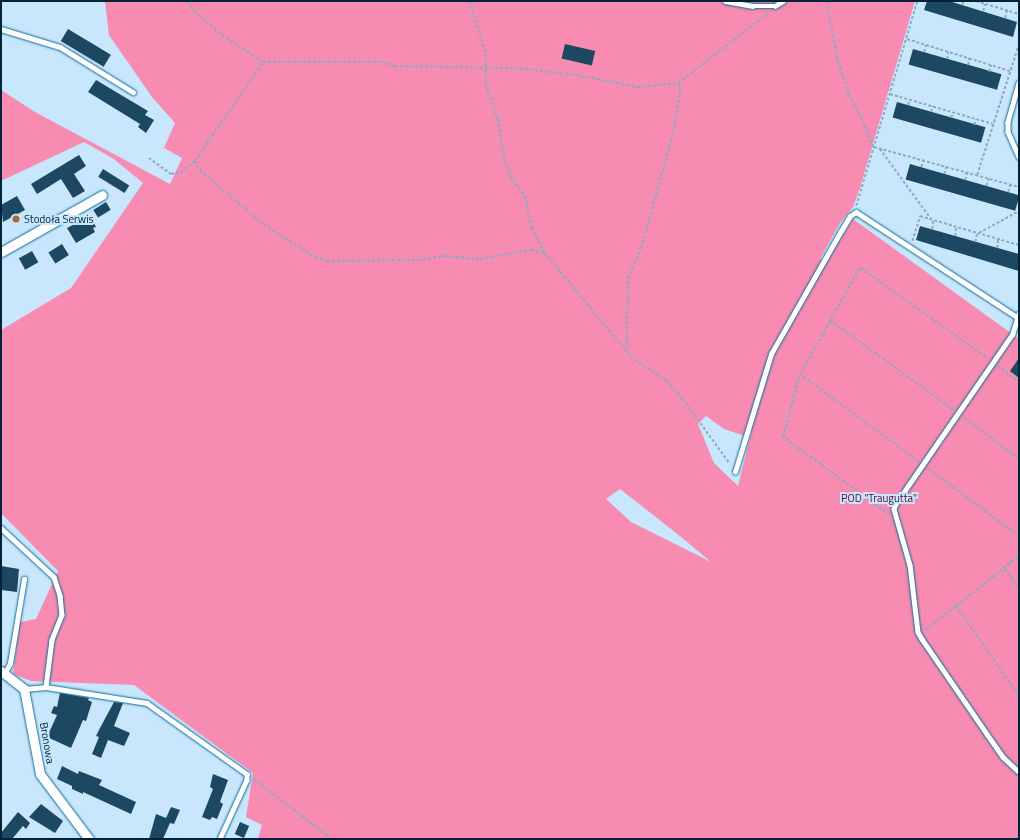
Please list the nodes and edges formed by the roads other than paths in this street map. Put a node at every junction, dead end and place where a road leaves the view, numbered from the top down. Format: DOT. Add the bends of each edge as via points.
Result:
graph roads {
  1 [pos="725,1"];
  2 [pos="783,1"];
  3 [pos="1,29"];
  4 [pos="1019,83"];
  5 [pos="133,92"];
  6 [pos="1019,157"];
  7 [pos="102,195"];
  8 [pos="1,252"];
  9 [pos="1018,316"];
  10 [pos="735,472"];
  11 [pos="1,528"];
  12 [pos="24,579"];
  13 [pos="3,672"];
  14 [pos="46,687"];
  15 [pos="24,690"];
  16 [pos="1019,772"];
  17 [pos="89,839"];
  18 [pos="220,839"];
  1 -- 2 [label="lane" via="753,6 775,6"];
  3 -- 5 [label="lane" via="60,47"];
  4 -- 6 [label="lane" via="1008,122 1008,132"];
  7 -- 8 [label="street"];
  9 -- 10 [label="lane" via="856,212 847,221 771,354"];
  9 -- 16 [label="lane" via="1013,334 896,504 897,521 910,565 920,634 1003,757"];
  11 -- 14 [label="lane" via="54,577 60,596 62,616 52,640"];
  12 -- 13 [label="lane" via="10,663"];
  13 -- 15 [label="street"];
  14 -- 15 [label="lane" via="32,686"];
  14 -- 18 [label="lane" via="147,703 247,774 247,780"];
  15 -- 17 [label="street, Bronowa" via="40,774"];
}
